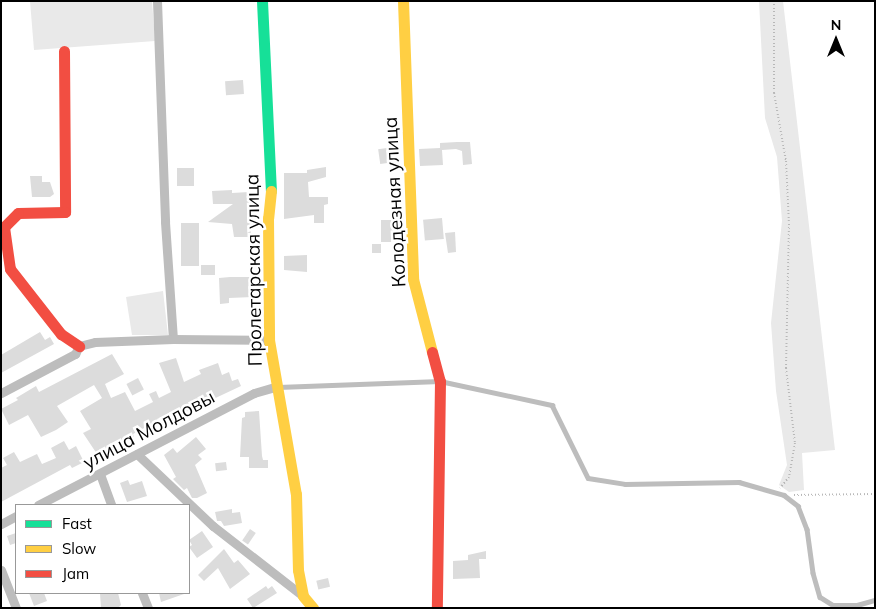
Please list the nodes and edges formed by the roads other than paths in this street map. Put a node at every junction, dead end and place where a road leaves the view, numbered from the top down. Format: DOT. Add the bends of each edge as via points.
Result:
graph roads {
  1 [pos="157,1"];
  2 [pos="262,1"];
  3 [pos="402,1"];
  4 [pos="64,51"];
  5 [pos="3,225"];
  6 [pos="6,271"];
  7 [pos="173,339"];
  8 [pos="269,340"];
  9 [pos="79,346"];
  10 [pos="440,381"];
  11 [pos="275,387"];
  12 [pos="1,393"];
  13 [pos="137,454"];
  14 [pos="100,474"];
  15 [pos="40,504"];
  16 [pos="111,504"];
  17 [pos="190,504"];
  18 [pos="190,504"];
  19 [pos="15,517"];
  20 [pos="1,524"];
  21 [pos="1,570"];
  22 [pos="142,594"];
  23 [pos="303,596"];
  24 [pos="875,600"];
  25 [pos="16,608"];
  26 [pos="148,608"];
  27 [pos="313,608"];
  28 [pos="437,608"];
  1 -- 7 [label="street"];
  2 -- 8 [label="street, Пролетарская улица" via="272,192 268,218"];
  3 -- 10 [label="street, Колодезная улица" via="413,279"];
  4 -- 5 [label="street" via="65,212 18,213"];
  5 -- 6 [label="street"];
  6 -- 9 [label="street" via="60,334"];
  7 -- 8 [label="street"];
  7 -- 9 [label="street" via="116,340"];
  8 -- 11 [label="street, Пролетарская улица"];
  9 -- 12 [label="street" via="75,354"];
  10 -- 11 [label="lane"];
  10 -- 24 [label="lane" via="552,405 588,478 625,484 739,482 784,495 798,506 807,529 820,598 833,605 857,605"];
  10 -- 28 [label="street, Колодезная улица"];
  11 -- 13 [label="street, улица Молдовы" via="254,393"];
  11 -- 23 [label="street, Пролетарская улица" via="296,494 298,570"];
  13 -- 14 [label="street, улица Молдовы"];
  13 -- 18 [label="street, Пролетарская улица"];
  14 -- 15 [label="street, улица Молдовы"];
  14 -- 16 [label="street"];
  17 -- 23 [label="street, Пролетарская улица"];
  19 -- 20 [label="street"];
  21 -- 25 [label="street"];
  22 -- 26 [label="street"];
  23 -- 27 [label="street, Пролетарская улица"];
}
